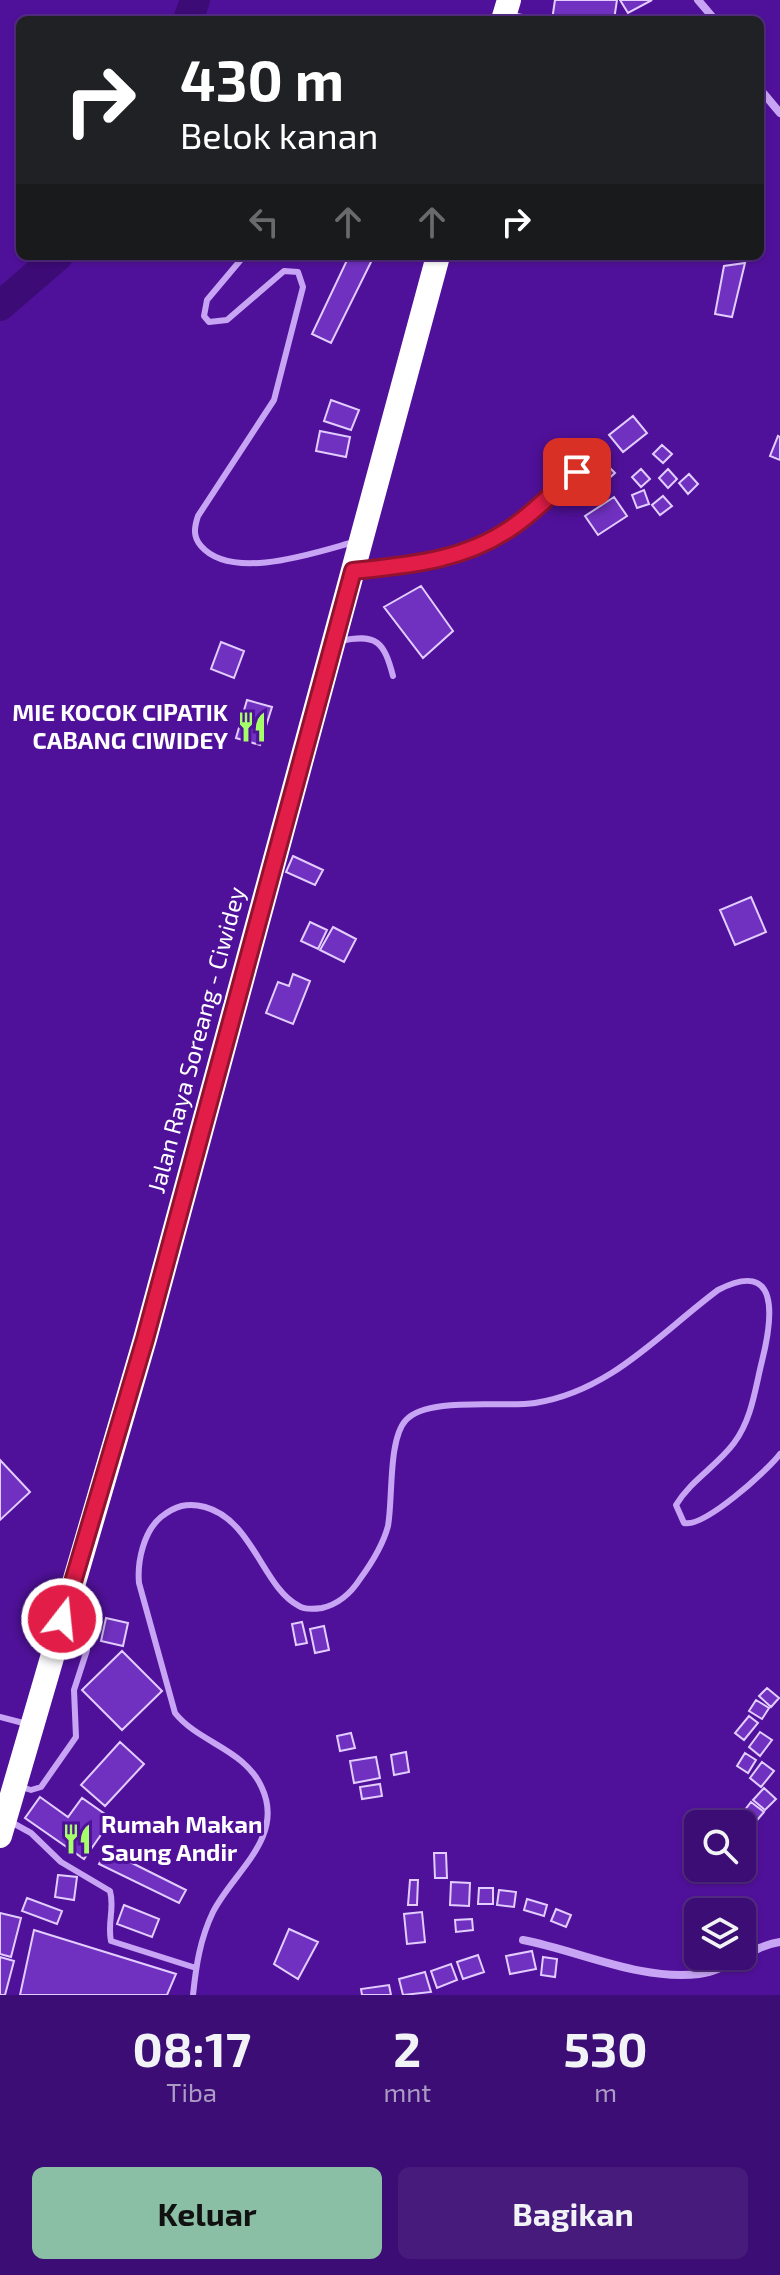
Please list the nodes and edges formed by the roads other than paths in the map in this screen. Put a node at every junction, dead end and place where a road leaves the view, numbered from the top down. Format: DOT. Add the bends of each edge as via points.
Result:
graph roads {
  1 [pos="698,0"];
  2 [pos="712,16"];
  3 [pos="764,94"];
  4 [pos="780,113"];
  5 [pos="241,260"];
  6 [pos="437,260"];
  7 [pos="577,472"];
  8 [pos="361,540"];
  9 [pos="353,571"];
  10 [pos="333,642"];
  11 [pos="393,676"];
  12 [pos="780,1454"];
  13 [pos="87,1650"];
  14 [pos="0,1717"];
  15 [pos="33,1726"];
  16 [pos="6,1806"];
  17 [pos="523,1940"];
  18 [pos="780,1942"];
  19 [pos="196,1968"];
  20 [pos="193,1995"];
  1 -- 2 [label="street"];
  3 -- 4 [label="street"];
  5 -- 8 [label="lane" via="207,300 204,316 209,322 227,320 284,271 298,272 303,287 274,400 198,516 198,541 212,554 257,564"];
  6 -- 8 [label="highway, Jalan Raya Soreang - Ciwidey"];
  7 -- 9 [label="lane" via="512,528 472,550 426,563"];
  8 -- 9 [label="highway, Jalan Raya Soreang - Ciwidey"];
  9 -- 10 [label="highway, Jalan Raya Soreang - Ciwidey"];
  10 -- 11 [label="lane" via="363,636 374,640 387,655"];
  10 -- 15 [label="highway, Jalan Raya Soreang - Ciwidey" via="145,1339"];
  12 -- 19 [label="lane" via="703,1519 690,1524 679,1516 676,1505 687,1487 734,1444 748,1418 773,1301 769,1289 751,1280 718,1290 607,1378 572,1393 537,1403 420,1409 399,1428 387,1529 372,1563 355,1587 325,1607 299,1607 219,1511 191,1503 171,1509 151,1525 137,1568 175,1713 185,1726 241,1760 262,1788 268,1824 259,1847 214,1910"];
  13 -- 16 [label="lane" via="74,1690 76,1737 41,1787"];
  14 -- 15 [label="lane"];
  15 -- 16 [label="highway, Jalan Raya Soreang - Ciwidey"];
  16 -- 19 [label="lane" via="61,1862 110,1891 111,1941"];
  17 -- 18 [label="street" via="669,1975 701,1974"];
  19 -- 20 [label="lane"];
}
